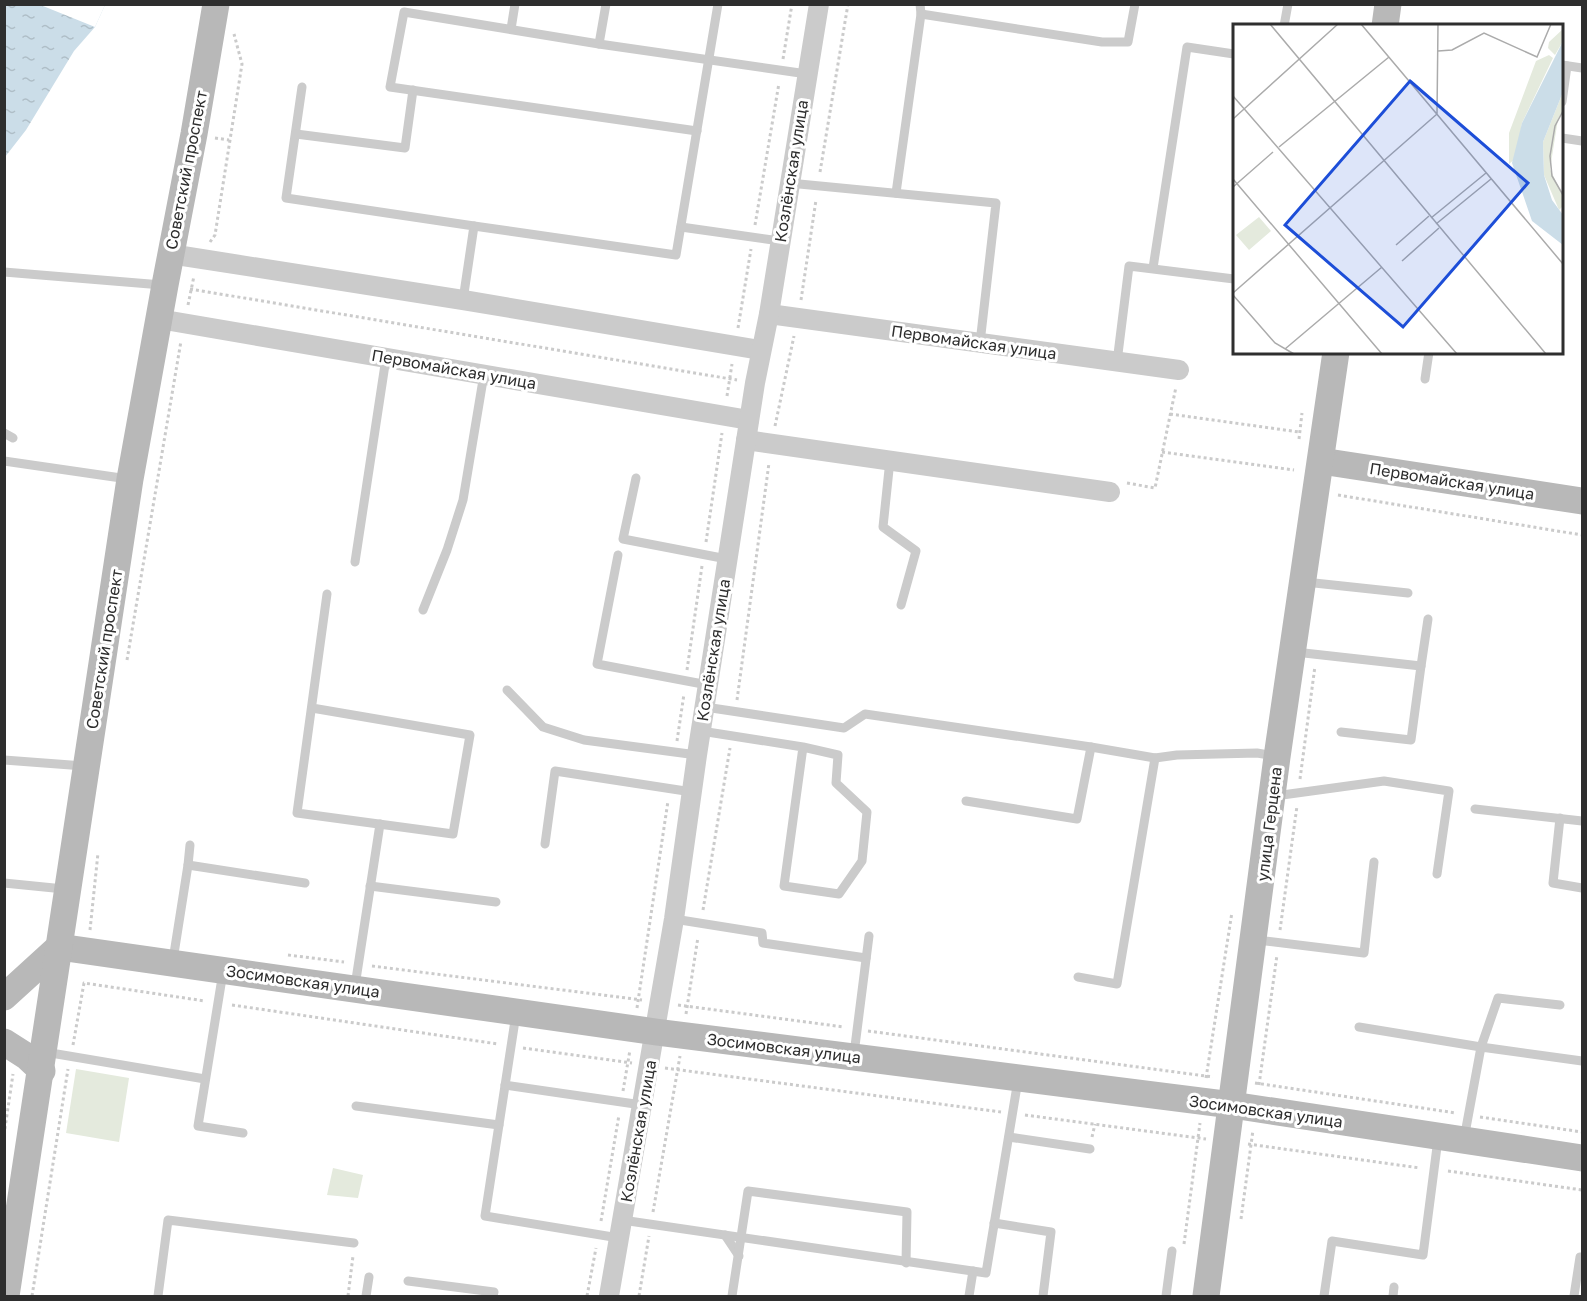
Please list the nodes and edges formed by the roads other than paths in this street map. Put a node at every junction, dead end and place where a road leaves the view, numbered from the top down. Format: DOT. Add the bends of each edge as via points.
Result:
graph roads {
  1 [pos="216,4"];
  2 [pos="514,4"];
  3 [pos="606,4"];
  4 [pos="718,4"];
  5 [pos="819,4"];
  6 [pos="1135,4"];
  7 [pos="1288,4"];
  8 [pos="1388,4"];
  9 [pos="405,8"];
  10 [pos="921,9"];
  11 [pos="1284,24"];
  12 [pos="1385,24"];
  13 [pos="511,29"];
  14 [pos="599,44"];
  15 [pos="1233,54"];
  16 [pos="709,60"];
  17 [pos="1564,65"];
  18 [pos="1582,68"];
  19 [pos="807,74"];
  20 [pos="1563,84"];
  21 [pos="302,87"];
  22 [pos="413,90"];
  23 [pos="697,131"];
  24 [pos="296,134"];
  25 [pos="1563,138"];
  26 [pos="1582,141"];
  27 [pos="789,183"];
  28 [pos="896,193"];
  29 [pos="474,226"];
  30 [pos="681,227"];
  31 [pos="780,241"];
  32 [pos="171,254"];
  33 [pos="1153,268"];
  34 [pos="4,272"];
  35 [pos="1233,279"];
  36 [pos="165,285"];
  37 [pos="463,300"];
  38 [pos="769,314"];
  39 [pos="172,321"];
  40 [pos="980,343"];
  41 [pos="760,350"];
  42 [pos="1336,354"];
  43 [pos="1429,354"];
  44 [pos="386,358"];
  45 [pos="1117,362"];
  46 [pos="1179,370"];
  47 [pos="484,374"];
  48 [pos="1425,379"];
  49 [pos="749,420"];
  50 [pos="746,440"];
  51 [pos="890,460"];
  52 [pos="4,461"];
  53 [pos="1332,463"];
  54 [pos="636,478"];
  55 [pos="130,479"];
  56 [pos="1110,492"];
  57 [pos="1582,501"];
  58 [pos="618,555"];
  59 [pos="728,559"];
  60 [pos="355,562"];
  61 [pos="1303,582"];
  62 [pos="1408,593"];
  63 [pos="327,594"];
  64 [pos="901,605"];
  65 [pos="423,610"];
  66 [pos="1428,619"];
  67 [pos="1305,653"];
  68 [pos="1421,666"];
  69 [pos="708,685"];
  70 [pos="507,690"];
  71 [pos="705,706"];
  72 [pos="312,708"];
  73 [pos="701,731"];
  74 [pos="1341,732"];
  75 [pos="803,747"];
  76 [pos="1091,747"];
  77 [pos="697,755"];
  78 [pos="1277,757"];
  79 [pos="1155,758"];
  80 [pos="4,760"];
  81 [pos="86,766"];
  82 [pos="692,792"];
  83 [pos="1286,794"];
  84 [pos="966,801"];
  85 [pos="1475,809"];
  86 [pos="1560,818"];
  87 [pos="1582,820"];
  88 [pos="380,824"];
  89 [pos="545,844"];
  90 [pos="190,845"];
  91 [pos="1374,862"];
  92 [pos="188,865"];
  93 [pos="1437,874"];
  94 [pos="4,883"];
  95 [pos="305,883"];
  96 [pos="370,886"];
  97 [pos="1582,888"];
  98 [pos="67,889"];
  99 [pos="496,902"];
  100 [pos="674,919"];
  101 [pos="61,935"];
  102 [pos="869,936"];
  103 [pos="1266,942"];
  104 [pos="866,958"];
  105 [pos="172,963"];
  106 [pos="223,970"];
  107 [pos="357,976"];
  108 [pos="1078,977"];
  109 [pos="4,997"];
  110 [pos="1560,1005"];
  111 [pos="516,1012"];
  112 [pos="1359,1027"];
  113 [pos="645,1030"];
  114 [pos="4,1042"];
  115 [pos="1481,1047"];
  116 [pos="854,1057"];
  117 [pos="52,1060"];
  118 [pos="1582,1061"];
  119 [pos="1019,1078"];
  120 [pos="205,1079"];
  121 [pos="505,1084"];
  122 [pos="1246,1095"];
  123 [pos="643,1105"];
  124 [pos="356,1107"];
  125 [pos="499,1125"];
  126 [pos="1457,1131"];
  127 [pos="243,1133"];
  128 [pos="1009,1137"];
  129 [pos="1090,1149"];
  130 [pos="1582,1158"];
  131 [pos="994,1223"];
  132 [pos="621,1229"];
  133 [pos="725,1235"];
  134 [pos="742,1238"];
  135 [pos="354,1243"];
  136 [pos="1172,1251"];
  137 [pos="739,1256"];
  138 [pos="1580,1257"];
  139 [pos="906,1263"];
  140 [pos="973,1271"];
  141 [pos="369,1277"];
  142 [pos="408,1281"];
  143 [pos="1579,1287"];
  144 [pos="6,1296"];
  145 [pos="158,1296"];
  146 [pos="366,1296"];
  147 [pos="493,1296"];
  148 [pos="609,1296"];
  149 [pos="732,1296"];
  150 [pos="969,1296"];
  151 [pos="1043,1296"];
  152 [pos="1166,1296"];
  153 [pos="1206,1296"];
  154 [pos="1324,1296"];
  155 [pos="1574,1296"];
  1 -- 32 [label="street, Советский проспект"];
  2 -- 13 [label="lane"];
  3 -- 14 [label="lane"];
  4 -- 16 [label="lane"];
  5 -- 19 [label="street, Козлёнская улица"];
  6 -- 10 [label="lane" via="1128,42 1102,42"];
  7 -- 11 [label="lane"];
  8 -- 12 [label="street"];
  9 -- 13 [label="lane"];
  9 -- 22 [label="lane" via="390,87"];
  10 -- 28 [label="lane"];
  13 -- 14 [label="lane"];
  14 -- 16 [label="lane"];
  15 -- 33 [label="lane" via="1187,47"];
  16 -- 19 [label="lane"];
  16 -- 23 [label="lane"];
  17 -- 18 [label="lane"];
  17 -- 20 [label="lane"];
  19 -- 27 [label="street, Козлёнская улица"];
  21 -- 24 [label="lane"];
  22 -- 23 [label="lane"];
  22 -- 24 [label="lane" via="405,148"];
  23 -- 30 [label="lane"];
  24 -- 29 [label="lane" via="286,198"];
  25 -- 26 [label="lane"];
  27 -- 28 [label="lane"];
  27 -- 31 [label="street, Козлёнская улица"];
  28 -- 40 [label="lane" via="996,202"];
  29 -- 30 [label="lane" via="676,255"];
  29 -- 37 [label="lane"];
  30 -- 31 [label="lane"];
  31 -- 38 [label="street, Козлёнская улица"];
  32 -- 36 [label="street, Советский проспект"];
  32 -- 37 [label="street"];
  33 -- 35 [label="lane"];
  33 -- 45 [label="lane" via="1129,266"];
  34 -- 36 [label="lane"];
  36 -- 39 [label="street, Советский проспект"];
  37 -- 41 [label="street"];
  38 -- 40 [label="street, Первомайская улица"];
  38 -- 41 [label="street, Козлёнская улица"];
  39 -- 44 [label="street, Первомайская улица"];
  39 -- 55 [label="street, Советский проспект"];
  40 -- 45 [label="street, Первомайская улица"];
  41 -- 49 [label="street, Козлёнская улица"];
  42 -- 53 [label="street, улица Герцена"];
  43 -- 48 [label="lane"];
  44 -- 47 [label="street, Первомайская улица"];
  44 -- 60 [label="lane"];
  45 -- 46 [label="street, Первомайская улица"];
  47 -- 49 [label="street, Первомайская улица"];
  47 -- 65 [label="lane" via="463,500"];
  49 -- 50 [label="street, Козлёнская улица"];
  50 -- 51 [label="street"];
  50 -- 59 [label="street, Козлёнская улица"];
  51 -- 56 [label="street"];
  51 -- 64 [label="lane" via="883,527 916,551"];
  52 -- 55 [label="lane"];
  53 -- 57 [label="street, Первомайская улица"];
  53 -- 61 [label="street, улица Герцена"];
  54 -- 59 [label="lane" via="623,539"];
  55 -- 81 [label="street, Советский проспект"];
  58 -- 69 [label="lane" via="597,664"];
  59 -- 69 [label="street, Козлёнская улица"];
  61 -- 62 [label="lane"];
  61 -- 67 [label="street, улица Герцена"];
  63 -- 72 [label="lane"];
  66 -- 68 [label="lane"];
  67 -- 68 [label="lane"];
  67 -- 78 [label="street, улица Герцена"];
  68 -- 74 [label="lane" via="1411,740"];
  69 -- 71 [label="street, Козлёнская улица"];
  70 -- 77 [label="lane" via="543,727 584,740"];
  71 -- 73 [label="street, Козлёнская улица"];
  71 -- 76 [label="lane" via="844,728 865,714"];
  72 -- 88 [label="lane" via="297,813"];
  72 -- 88 [label="lane" via="470,735 453,834"];
  73 -- 75 [label="lane"];
  73 -- 77 [label="street, Козлёнская улица"];
  75 -- 75 [label="lane" via="784,886 839,894 862,861 867,812 837,783 838,755"];
  76 -- 79 [label="lane"];
  76 -- 84 [label="lane" via="1077,819"];
  77 -- 82 [label="street, Козлёнская улица"];
  78 -- 79 [label="lane" via="1257,753"];
  78 -- 83 [label="street, улица Герцена"];
  79 -- 108 [label="lane" via="1117,984"];
  80 -- 81 [label="lane"];
  81 -- 98 [label="street, Советский проспект"];
  82 -- 89 [label="lane" via="555,771"];
  82 -- 100 [label="street, Козлёнская улица"];
  83 -- 93 [label="lane" via="1384,781 1449,791"];
  83 -- 103 [label="street, улица Герцена"];
  85 -- 86 [label="lane"];
  86 -- 87 [label="lane"];
  86 -- 97 [label="lane" via="1553,883"];
  88 -- 96 [label="lane"];
  90 -- 92 [label="lane"];
  91 -- 103 [label="lane" via="1364,953"];
  92 -- 95 [label="lane"];
  92 -- 105 [label="lane"];
  94 -- 98 [label="lane"];
  96 -- 99 [label="lane"];
  96 -- 107 [label="lane"];
  98 -- 101 [label="street, Советский проспект"];
  100 -- 104 [label="lane" via="762,933 763,943"];
  100 -- 113 [label="street, Козлёнская улица" via="661,1003"];
  101 -- 105 [label="street, Зосимовская улица"];
  101 -- 109 [label="street"];
  101 -- 117 [label="street, Советский проспект"];
  102 -- 104 [label="lane"];
  103 -- 122 [label="street, улица Герцена"];
  104 -- 116 [label="lane"];
  105 -- 106 [label="street, Зосимовская улица"];
  106 -- 107 [label="street, Зосимовская улица"];
  106 -- 120 [label="lane"];
  107 -- 111 [label="street, Зосимовская улица"];
  110 -- 115 [label="lane" via="1498,998"];
  111 -- 113 [label="street, Зосимовская улица"];
  111 -- 121 [label="lane"];
  112 -- 115 [label="lane"];
  113 -- 116 [label="street, Зосимовская улица"];
  113 -- 123 [label="street, Козлёнская улица" via="650,1066"];
  114 -- 117 [label="street" via="26,1056"];
  115 -- 118 [label="lane"];
  115 -- 126 [label="lane"];
  116 -- 119 [label="street, Зосимовская улица"];
  117 -- 120 [label="lane"];
  117 -- 144 [label="street, Советский проспект"];
  119 -- 122 [label="street, Зосимовская улица"];
  119 -- 128 [label="lane"];
  120 -- 127 [label="lane" via="198,1126"];
  121 -- 123 [label="lane"];
  121 -- 125 [label="lane"];
  122 -- 126 [label="street, Зосимовская улица"];
  122 -- 153 [label="street, улица Герцена"];
  123 -- 132 [label="street, Козлёнская улица"];
  124 -- 125 [label="lane"];
  125 -- 132 [label="lane" via="485,1216 598,1235"];
  126 -- 130 [label="street, Зосимовская улица"];
  126 -- 154 [label="lane" via="1434,1170 1423,1254 1332,1241"];
  128 -- 129 [label="lane"];
  128 -- 131 [label="lane"];
  131 -- 140 [label="lane" via="986,1273"];
  131 -- 151 [label="lane" via="1051,1232"];
  132 -- 133 [label="lane" via="651,1225"];
  132 -- 148 [label="street, Козлёнская улица"];
  133 -- 134 [label="lane"];
  133 -- 137 [label="lane"];
  134 -- 137 [label="lane"];
  134 -- 139 [label="lane"];
  134 -- 139 [label="lane" via="748,1191 907,1212"];
  135 -- 145 [label="lane" via="168,1220"];
  136 -- 152 [label="lane"];
  137 -- 149 [label="lane"];
  138 -- 143 [label="lane"];
  139 -- 140 [label="lane"];
  140 -- 150 [label="lane"];
  141 -- 146 [label="lane"];
  142 -- 147 [label="lane" via="494,1292"];
  143 -- 155 [label="lane"];
}
